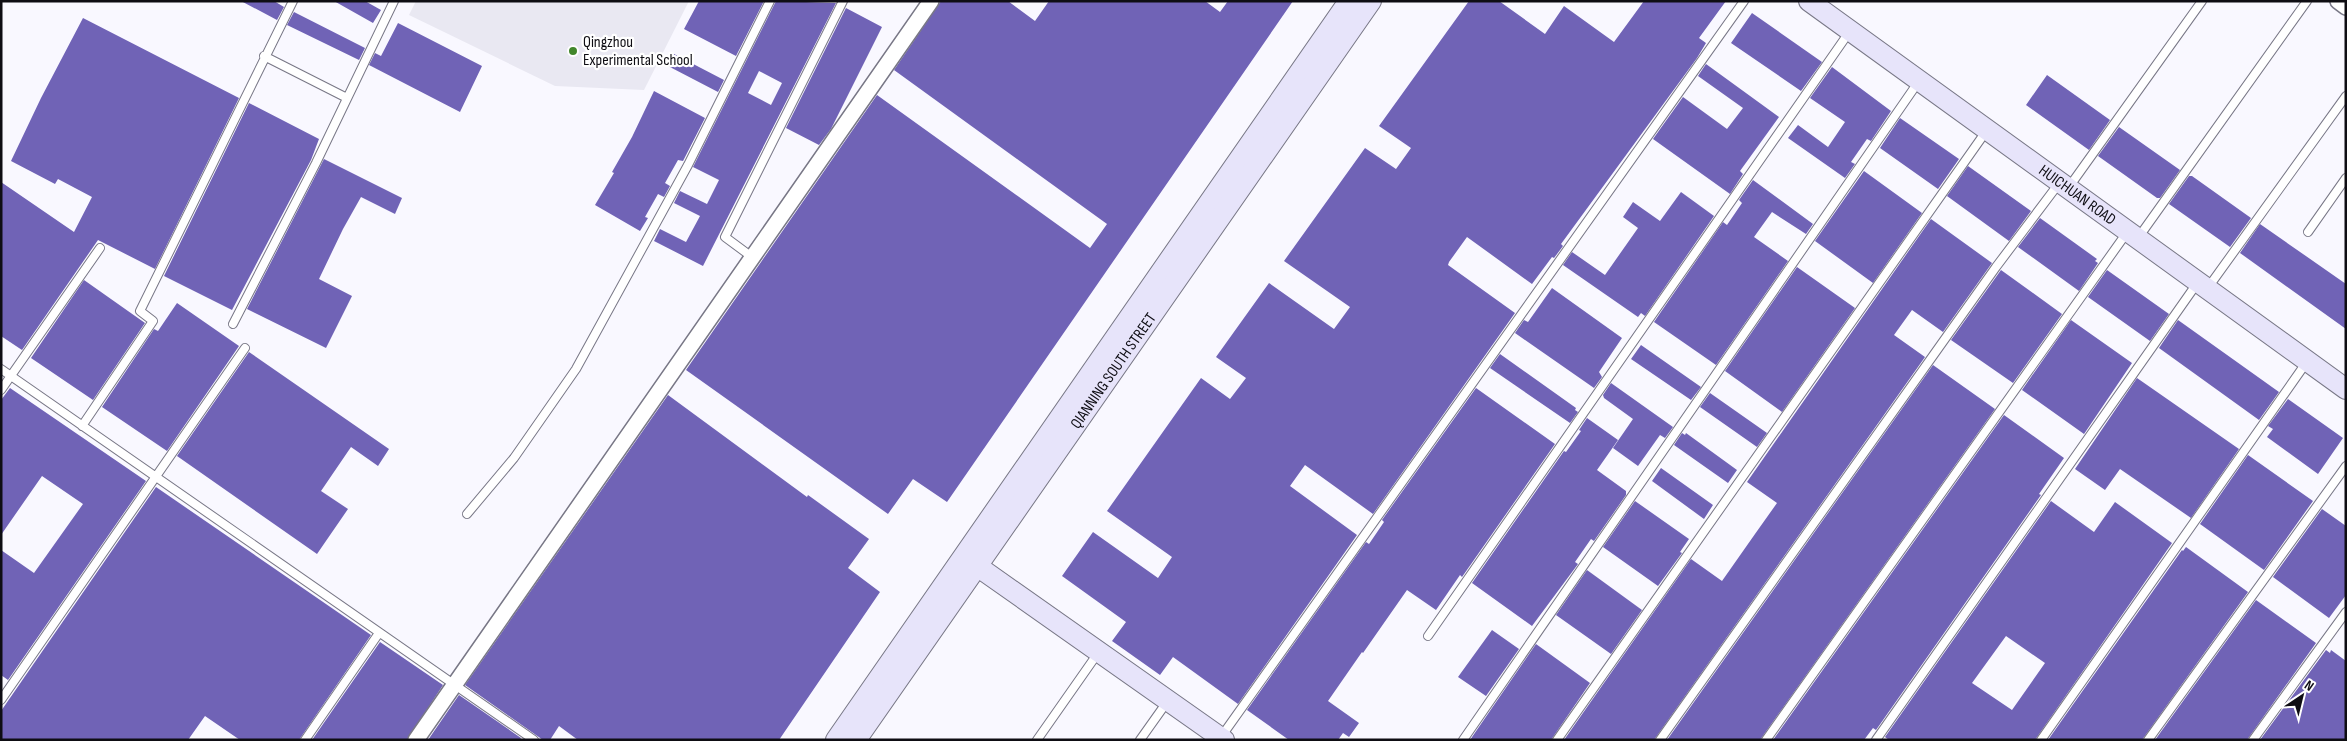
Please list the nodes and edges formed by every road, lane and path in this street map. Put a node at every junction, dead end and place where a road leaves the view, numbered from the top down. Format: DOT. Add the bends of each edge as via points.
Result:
graph roads {
  1 [pos="293,1"];
  2 [pos="394,1"];
  3 [pos="770,1"];
  4 [pos="843,1"];
  5 [pos="931,1"];
  6 [pos="1349,1"];
  7 [pos="1371,1"];
  8 [pos="1744,1"];
  9 [pos="1809,1"];
  10 [pos="2202,1"];
  11 [pos="2307,1"];
  12 [pos="2338,1"];
  13 [pos="2346,7"];
  14 [pos="1850,31"];
  15 [pos="264,56"];
  16 [pos="1919,81"];
  17 [pos="2346,96"];
  18 [pos="347,98"];
  19 [pos="1987,130"];
  20 [pos="2346,178"];
  21 [pos="2064,185"];
  22 [pos="2308,232"];
  23 [pos="2133,235"];
  24 [pos="100,248"];
  25 [pos="752,257"];
  26 [pos="2202,285"];
  27 [pos="232,324"];
  28 [pos="245,348"];
  29 [pos="2308,361"];
  30 [pos="1,369"];
  31 [pos="11,376"];
  32 [pos="2346,389"];
  33 [pos="1,390"];
  34 [pos="82,426"];
  35 [pos="2346,466"];
  36 [pos="156,477"];
  37 [pos="467,514"];
  38 [pos="977,566"];
  39 [pos="2346,612"];
  40 [pos="379,633"];
  41 [pos="1428,636"];
  42 [pos="1099,652"];
  43 [pos="454,685"];
  44 [pos="1,700"];
  45 [pos="1168,700"];
  46 [pos="1222,738"];
  47 [pos="305,740"];
  48 [pos="416,740"];
  49 [pos="534,740"];
  50 [pos="836,740"];
  51 [pos="856,740"];
  52 [pos="1037,740"];
  53 [pos="1140,740"];
  54 [pos="1463,740"];
  55 [pos="1557,740"];
  56 [pos="1660,740"];
  57 [pos="1766,740"];
  58 [pos="1876,740"];
  59 [pos="2041,740"];
  60 [pos="2148,740"];
  61 [pos="2253,740"];
  1 -- 15 [label="lane"];
  2 -- 18 [label="lane"];
  3 -- 37 [label="lane" via="688,165 576,369 514,458"];
  4 -- 25 [label="lane" via="725,237"];
  5 -- 25 [label="street"];
  6 -- 50 [label="main road, QIANNING SOUTH STREET"];
  7 -- 38 [label="main road, QIANNING SOUTH STREET"];
  8 -- 46 [label="lane"];
  9 -- 14 [label="main road, HUICHUAN ROAD"];
  10 -- 21 [label="lane"];
  11 -- 23 [label="lane"];
  12 -- 13 [label="street"];
  14 -- 16 [label="main road, HUICHUAN ROAD"];
  14 -- 41 [label="lane"];
  15 -- 18 [label="lane"];
  15 -- 34 [label="lane" via="140,311 153,321"];
  16 -- 19 [label="main road, HUICHUAN ROAD"];
  16 -- 54 [label="lane"];
  17 -- 26 [label="lane"];
  18 -- 27 [label="lane"];
  19 -- 21 [label="main road, HUICHUAN ROAD"];
  19 -- 55 [label="lane"];
  20 -- 22 [label="lane"];
  21 -- 23 [label="main road, HUICHUAN ROAD"];
  21 -- 56 [label="lane" via="1985,283"];
  23 -- 26 [label="main road, HUICHUAN ROAD"];
  23 -- 57 [label="lane"];
  24 -- 31 [label="lane"];
  25 -- 43 [label="street"];
  26 -- 29 [label="main road, HUICHUAN ROAD"];
  26 -- 58 [label="lane"];
  28 -- 36 [label="lane"];
  29 -- 32 [label="main road, HUICHUAN ROAD"];
  29 -- 59 [label="lane"];
  30 -- 31 [label="lane"];
  31 -- 33 [label="lane"];
  31 -- 34 [label="lane"];
  34 -- 36 [label="lane"];
  35 -- 60 [label="lane"];
  36 -- 40 [label="lane"];
  36 -- 44 [label="lane"];
  38 -- 42 [label="main road"];
  38 -- 51 [label="main road, QIANNING SOUTH STREET"];
  39 -- 61 [label="lane"];
  40 -- 43 [label="lane"];
  40 -- 47 [label="lane"];
  42 -- 45 [label="main road"];
  42 -- 52 [label="lane"];
  43 -- 48 [label="street"];
  43 -- 49 [label="lane"];
  45 -- 46 [label="main road"];
  45 -- 53 [label="lane"];
}
